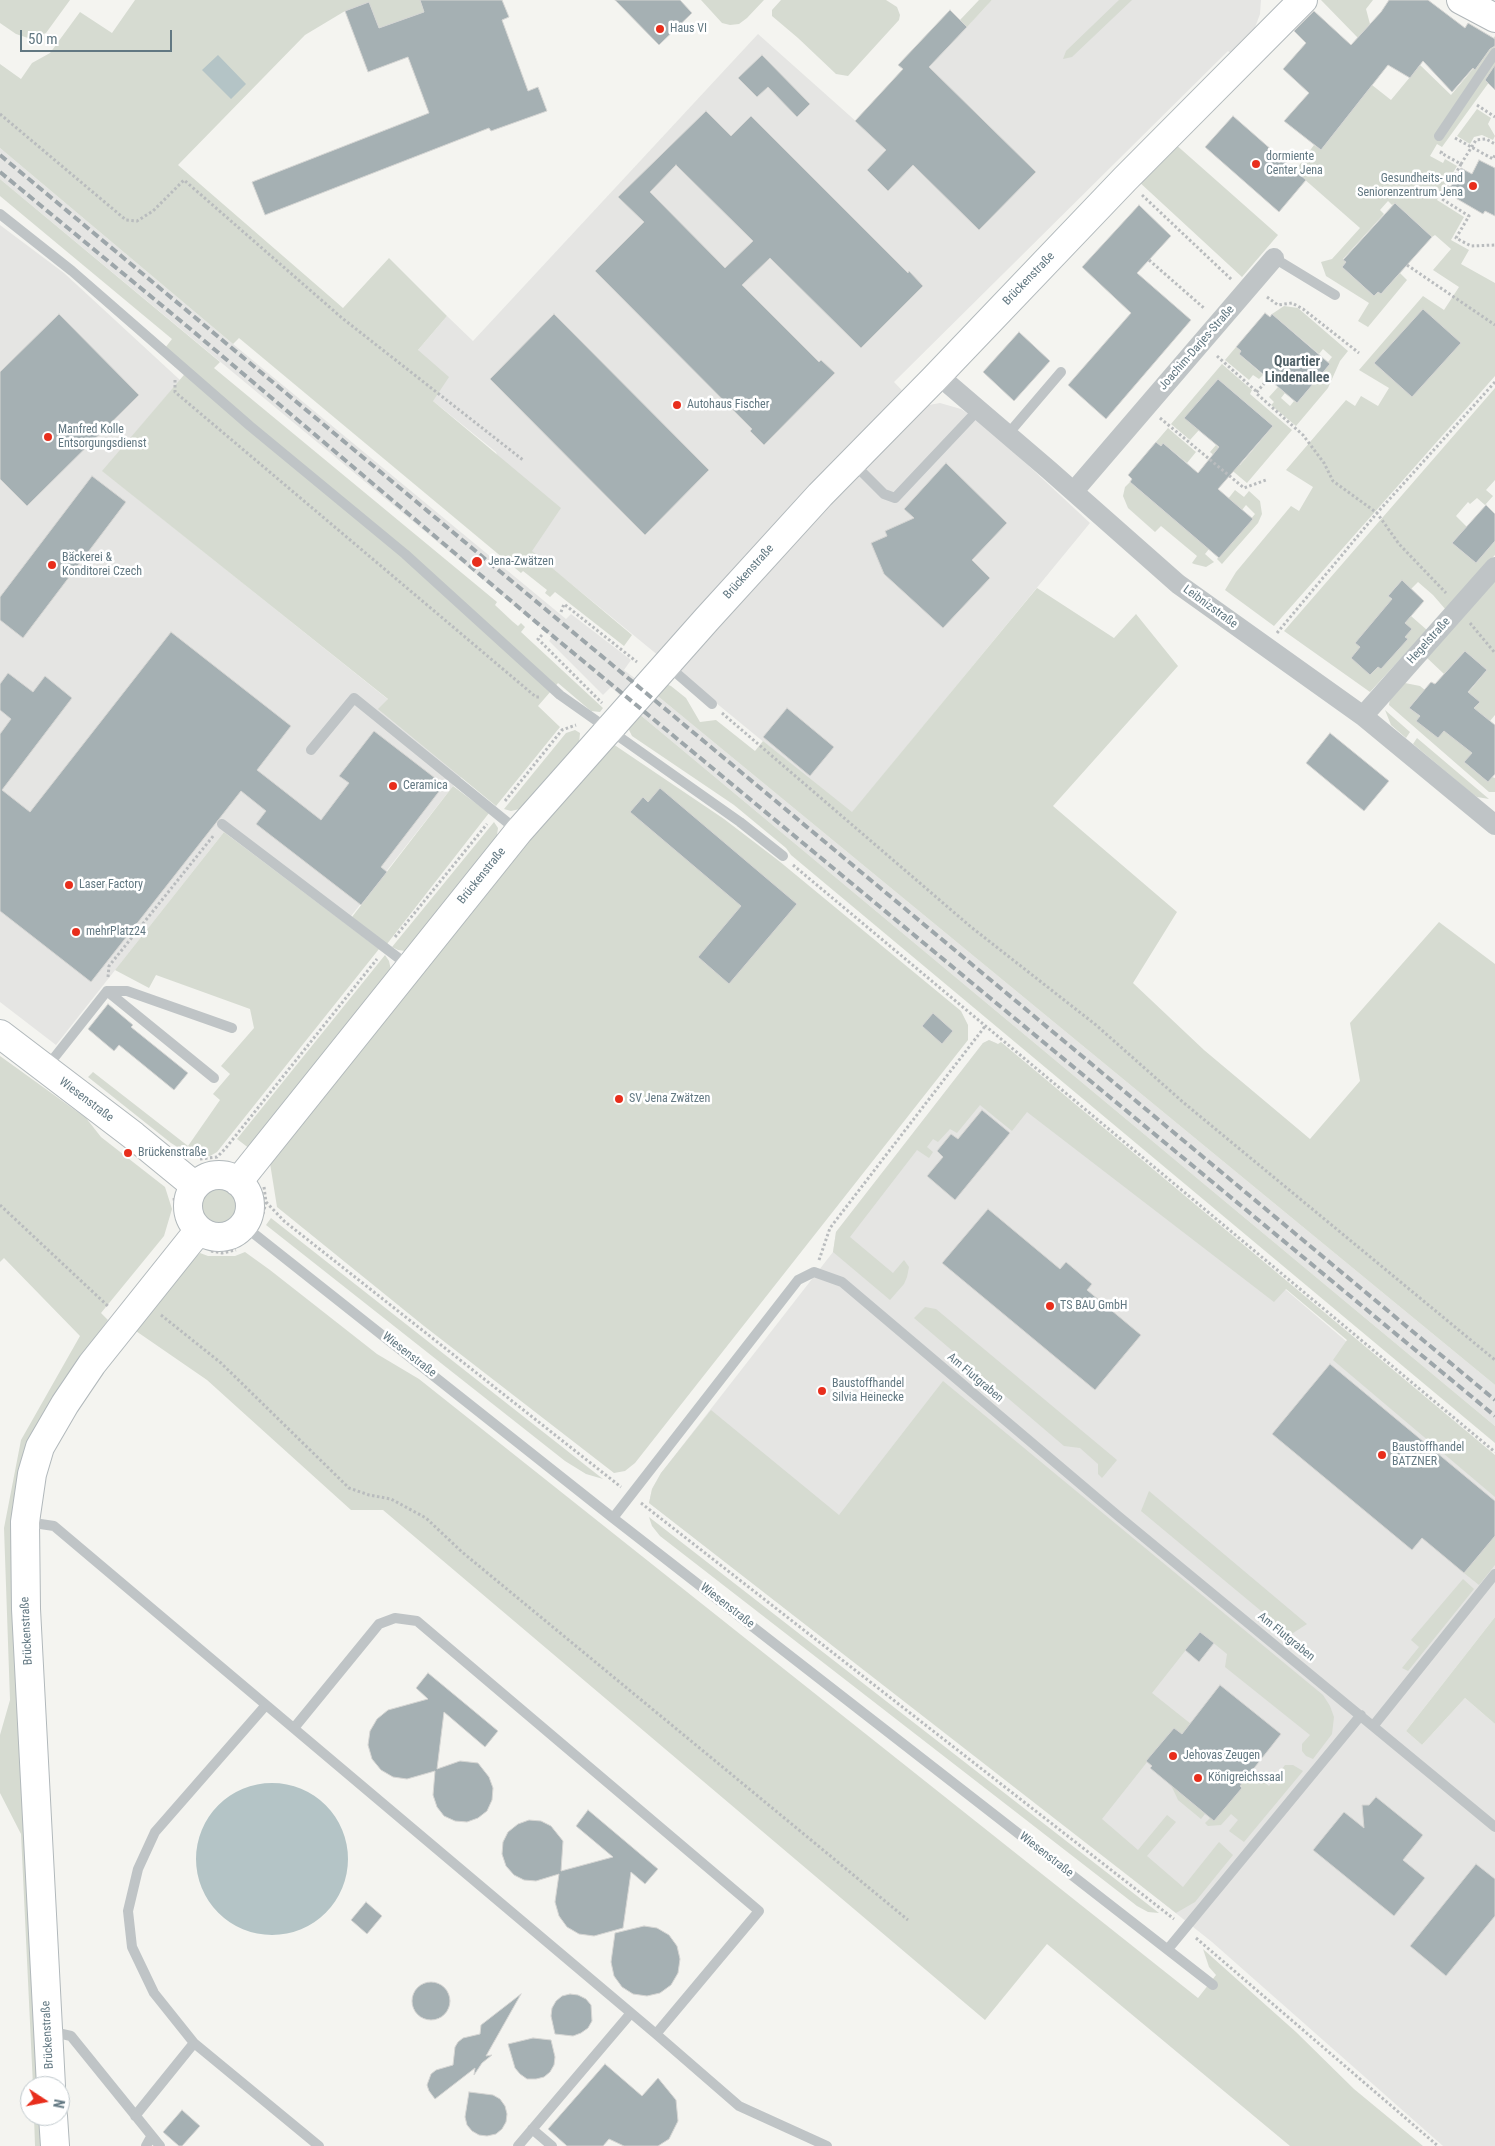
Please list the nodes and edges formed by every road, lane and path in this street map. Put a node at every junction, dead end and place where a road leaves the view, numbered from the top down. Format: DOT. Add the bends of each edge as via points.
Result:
graph roads {
  1 [pos="1303,0"];
  2 [pos="1461,0"];
  3 [pos="1495,18"];
  4 [pos="1495,53"];
  5 [pos="1472,111"];
  6 [pos="0,114"];
  7 [pos="1495,117"];
  8 [pos="1458,130"];
  9 [pos="1439,136"];
  10 [pos="1495,144"];
  11 [pos="1447,145"];
  12 [pos="1471,147"];
  13 [pos="1495,155"];
  14 [pos="1461,164"];
  15 [pos="1125,179"];
  16 [pos="0,214"];
  17 [pos="1495,245"];
  18 [pos="1274,258"];
  19 [pos="1150,260"];
  20 [pos="1407,265"];
  21 [pos="1248,288"];
  22 [pos="1335,295"];
  23 [pos="1218,322"];
  24 [pos="1495,325"];
  25 [pos="1359,353"];
  26 [pos="176,362"];
  27 [pos="1224,362"];
  28 [pos="1061,372"];
  29 [pos="938,375"];
  30 [pos="1268,379"];
  31 [pos="1495,382"];
  32 [pos="1257,392"];
  33 [pos="979,409"];
  34 [pos="1170,426"];
  35 [pos="1014,427"];
  36 [pos="523,460"];
  37 [pos="852,462"];
  38 [pos="1266,480"];
  39 [pos="1074,491"];
  40 [pos="1377,513"];
  41 [pos="1495,567"];
  42 [pos="1447,594"];
  43 [pos="561,612"];
  44 [pos="1470,622"];
  45 [pos="542,635"];
  46 [pos="1266,647"];
  47 [pos="1495,653"];
  48 [pos="637,662"];
  49 [pos="666,664"];
  50 [pos="560,695"];
  51 [pos="602,703"];
  52 [pos="712,704"];
  53 [pos="1363,716"];
  54 [pos="602,726"];
  55 [pos="311,750"];
  56 [pos="496,813"];
  57 [pos="1493,819"];
  58 [pos="222,824"];
  59 [pos="519,831"];
  60 [pos="783,856"];
  61 [pos="386,948"];
  62 [pos="409,966"];
  63 [pos="107,991"];
  64 [pos="986,1025"];
  65 [pos="232,1028"];
  66 [pos="0,1034"];
  67 [pos="45,1069"];
  68 [pos="214,1078"];
  69 [pos="189,1180"];
  70 [pos="250,1183"];
  71 [pos="266,1202"];
  72 [pos="0,1205"];
  73 [pos="247,1230"];
  74 [pos="195,1234"];
  75 [pos="814,1272"];
  76 [pos="143,1300"];
  77 [pos="125,1322"];
  78 [pos="1495,1360"];
  79 [pos="1495,1452"];
  80 [pos="632,1496"];
  81 [pos="614,1518"];
  82 [pos="25,1522"];
  83 [pos="1495,1574"];
  84 [pos="266,1705"];
  85 [pos="1361,1715"];
  86 [pos="1374,1725"];
  87 [pos="294,1728"];
  88 [pos="1495,1826"];
  89 [pos="908,1920"];
  90 [pos="1185,1928"];
  91 [pos="1168,1949"];
  92 [pos="1212,1985"];
  93 [pos="631,2013"];
  94 [pos="48,2031"];
  95 [pos="656,2034"];
  96 [pos="194,2043"];
  97 [pos="50,2076"];
  98 [pos="135,2116"];
  99 [pos="54,2126"];
  100 [pos="532,2129"];
  101 [pos="148,2142"];
  102 [pos="55,2146"];
  103 [pos="160,2146"];
  104 [pos="318,2146"];
  105 [pos="518,2146"];
  106 [pos="552,2146"];
  107 [pos="827,2146"];
  108 [pos="1438,2146"];
  1 -- 15 [label="street, Brückenstraße"];
  2 -- 3 [label="street"];
  4 -- 9 [label="lane"];
  5 -- 7 [label="path" via="1476,104"];
  6 -- 36 [label="path" via="126,220 137,221 153,211 184,180 342,318"];
  8 -- 12 [label="path" via="1453,137"];
  10 -- 12 [label="path" via="1481,138"];
  11 -- 14 [label="path" via="1441,153"];
  12 -- 13 [label="path" via="1493,159"];
  12 -- 14 [label="path"];
  14 -- 17 [label="path" via="1442,199 1469,216 1456,238 1471,246"];
  15 -- 21 [label="path"];
  15 -- 29 [label="street, Brückenstraße"];
  16 -- 26 [label="lane" via="72,271"];
  18 -- 21 [label="street, Joachim-Darjes-Straße"];
  18 -- 22 [label="lane, Joachim-Darjes-Straße"];
  19 -- 23 [label="path"];
  20 -- 24 [label="path"];
  21 -- 23 [label="street, Joachim-Darjes-Straße"];
  21 -- 25 [label="path" via="1278,305 1292,303 1303,309"];
  23 -- 39 [label="street, Joachim-Darjes-Straße"];
  26 -- 50 [label="lane" via="405,554"];
  26 -- 50 [label="path" via="175,392 536,697"];
  27 -- 32 [label="path"];
  28 -- 35 [label="lane"];
  29 -- 33 [label="street, Leibnizstraße"];
  29 -- 37 [label="street, Brückenstraße"];
  30 -- 32 [label="path"];
  31 -- 40 [label="path"];
  32 -- 40 [label="path" via="1303,435 1333,481"];
  33 -- 37 [label="lane" via="894,498 884,494"];
  33 -- 39 [label="street, Leibnizstraße"];
  34 -- 38 [label="path" via="1244,488"];
  37 -- 49 [label="street, Brückenstraße"];
  39 -- 46 [label="street, Leibnizstraße" via="1178,584"];
  40 -- 42 [label="path" via="1399,544"];
  40 -- 46 [label="path"];
  41 -- 53 [label="street, Hegelstraße"];
  43 -- 48 [label="path" via="564,604"];
  44 -- 47 [label="path"];
  45 -- 51 [label="path" via="538,639"];
  46 -- 53 [label="street, Leibnizstraße"];
  49 -- 52 [label="lane"];
  49 -- 54 [label="street, Brückenstraße"];
  50 -- 54 [label="lane"];
  52 -- 78 [label="path" via="971,927 1096,1025 1184,1103"];
  53 -- 57 [label="street, Leibnizstraße"];
  54 -- 56 [label="path" via="578,724 562,730"];
  54 -- 59 [label="street, Brückenstraße"];
  54 -- 60 [label="lane" via="740,822"];
  55 -- 56 [label="lane" via="354,698"];
  56 -- 59 [label="lane"];
  56 -- 61 [label="path"];
  58 -- 61 [label="lane"];
  58 -- 63 [label="path" via="109,966"];
  59 -- 62 [label="street, Brückenstraße"];
  60 -- 64 [label="path"];
  61 -- 62 [label="lane"];
  61 -- 69 [label="path" via="225,1149 217,1157 207,1160"];
  62 -- 70 [label="street, Brückenstraße"];
  63 -- 65 [label="lane" via="127,991"];
  63 -- 67 [label="lane"];
  63 -- 68 [label="lane"];
  64 -- 75 [label="path" via="830,1228"];
  64 -- 79 [label="path"];
  66 -- 67 [label="street, Wiesenstraße"];
  67 -- 69 [label="street, Wiesenstraße"];
  69 -- 70 [label="street" via="220,1175"];
  69 -- 74 [label="path"];
  69 -- 74 [label="street" via="188,1204"];
  70 -- 71 [label="path"];
  70 -- 73 [label="street" via="244,1189 249,1207"];
  71 -- 73 [label="path"];
  71 -- 80 [label="path" via="284,1221"];
  72 -- 77 [label="path"];
  73 -- 74 [label="street" via="227,1236"];
  73 -- 74 [label="path" via="222,1253"];
  73 -- 81 [label="lane, Wiesenstraße"];
  74 -- 76 [label="street, Brückenstraße"];
  75 -- 80 [label="lane" via="798,1280"];
  75 -- 85 [label="lane, Am Flutgraben" via="842,1282 1117,1515"];
  76 -- 77 [label="street, Brückenstraße"];
  76 -- 89 [label="path" via="221,1363 350,1488 391,1500 426,1518 462,1552"];
  77 -- 82 [label="street, Brückenstraße" via="86,1372 40,1447 32,1474"];
  80 -- 81 [label="lane"];
  80 -- 90 [label="path"];
  81 -- 91 [label="lane, Wiesenstraße"];
  82 -- 84 [label="lane" via="54,1526"];
  82 -- 94 [label="street, Brückenstraße" via="26,1609"];
  83 -- 86 [label="lane"];
  84 -- 87 [label="lane"];
  84 -- 96 [label="lane" via="155,1832 138,1869 128,1911 132,1947 154,1992"];
  85 -- 86 [label="lane, Am Flutgraben"];
  85 -- 90 [label="lane"];
  86 -- 88 [label="lane, Am Flutgraben"];
  87 -- 93 [label="lane"];
  87 -- 95 [label="lane" via="379,1624 395,1618 417,1621 759,1911"];
  90 -- 91 [label="lane"];
  90 -- 108 [label="path"];
  91 -- 92 [label="lane, Wiesenstraße"];
  93 -- 95 [label="lane"];
  93 -- 100 [label="lane"];
  94 -- 97 [label="street, Brückenstraße"];
  94 -- 98 [label="lane" via="71,2036"];
  95 -- 107 [label="lane" via="739,2106"];
  96 -- 98 [label="lane"];
  96 -- 104 [label="lane"];
  98 -- 101 [label="lane"];
  99 -- 102 [label="street"];
  100 -- 105 [label="lane"];
  100 -- 106 [label="lane"];
  101 -- 103 [label="lane"];
}
